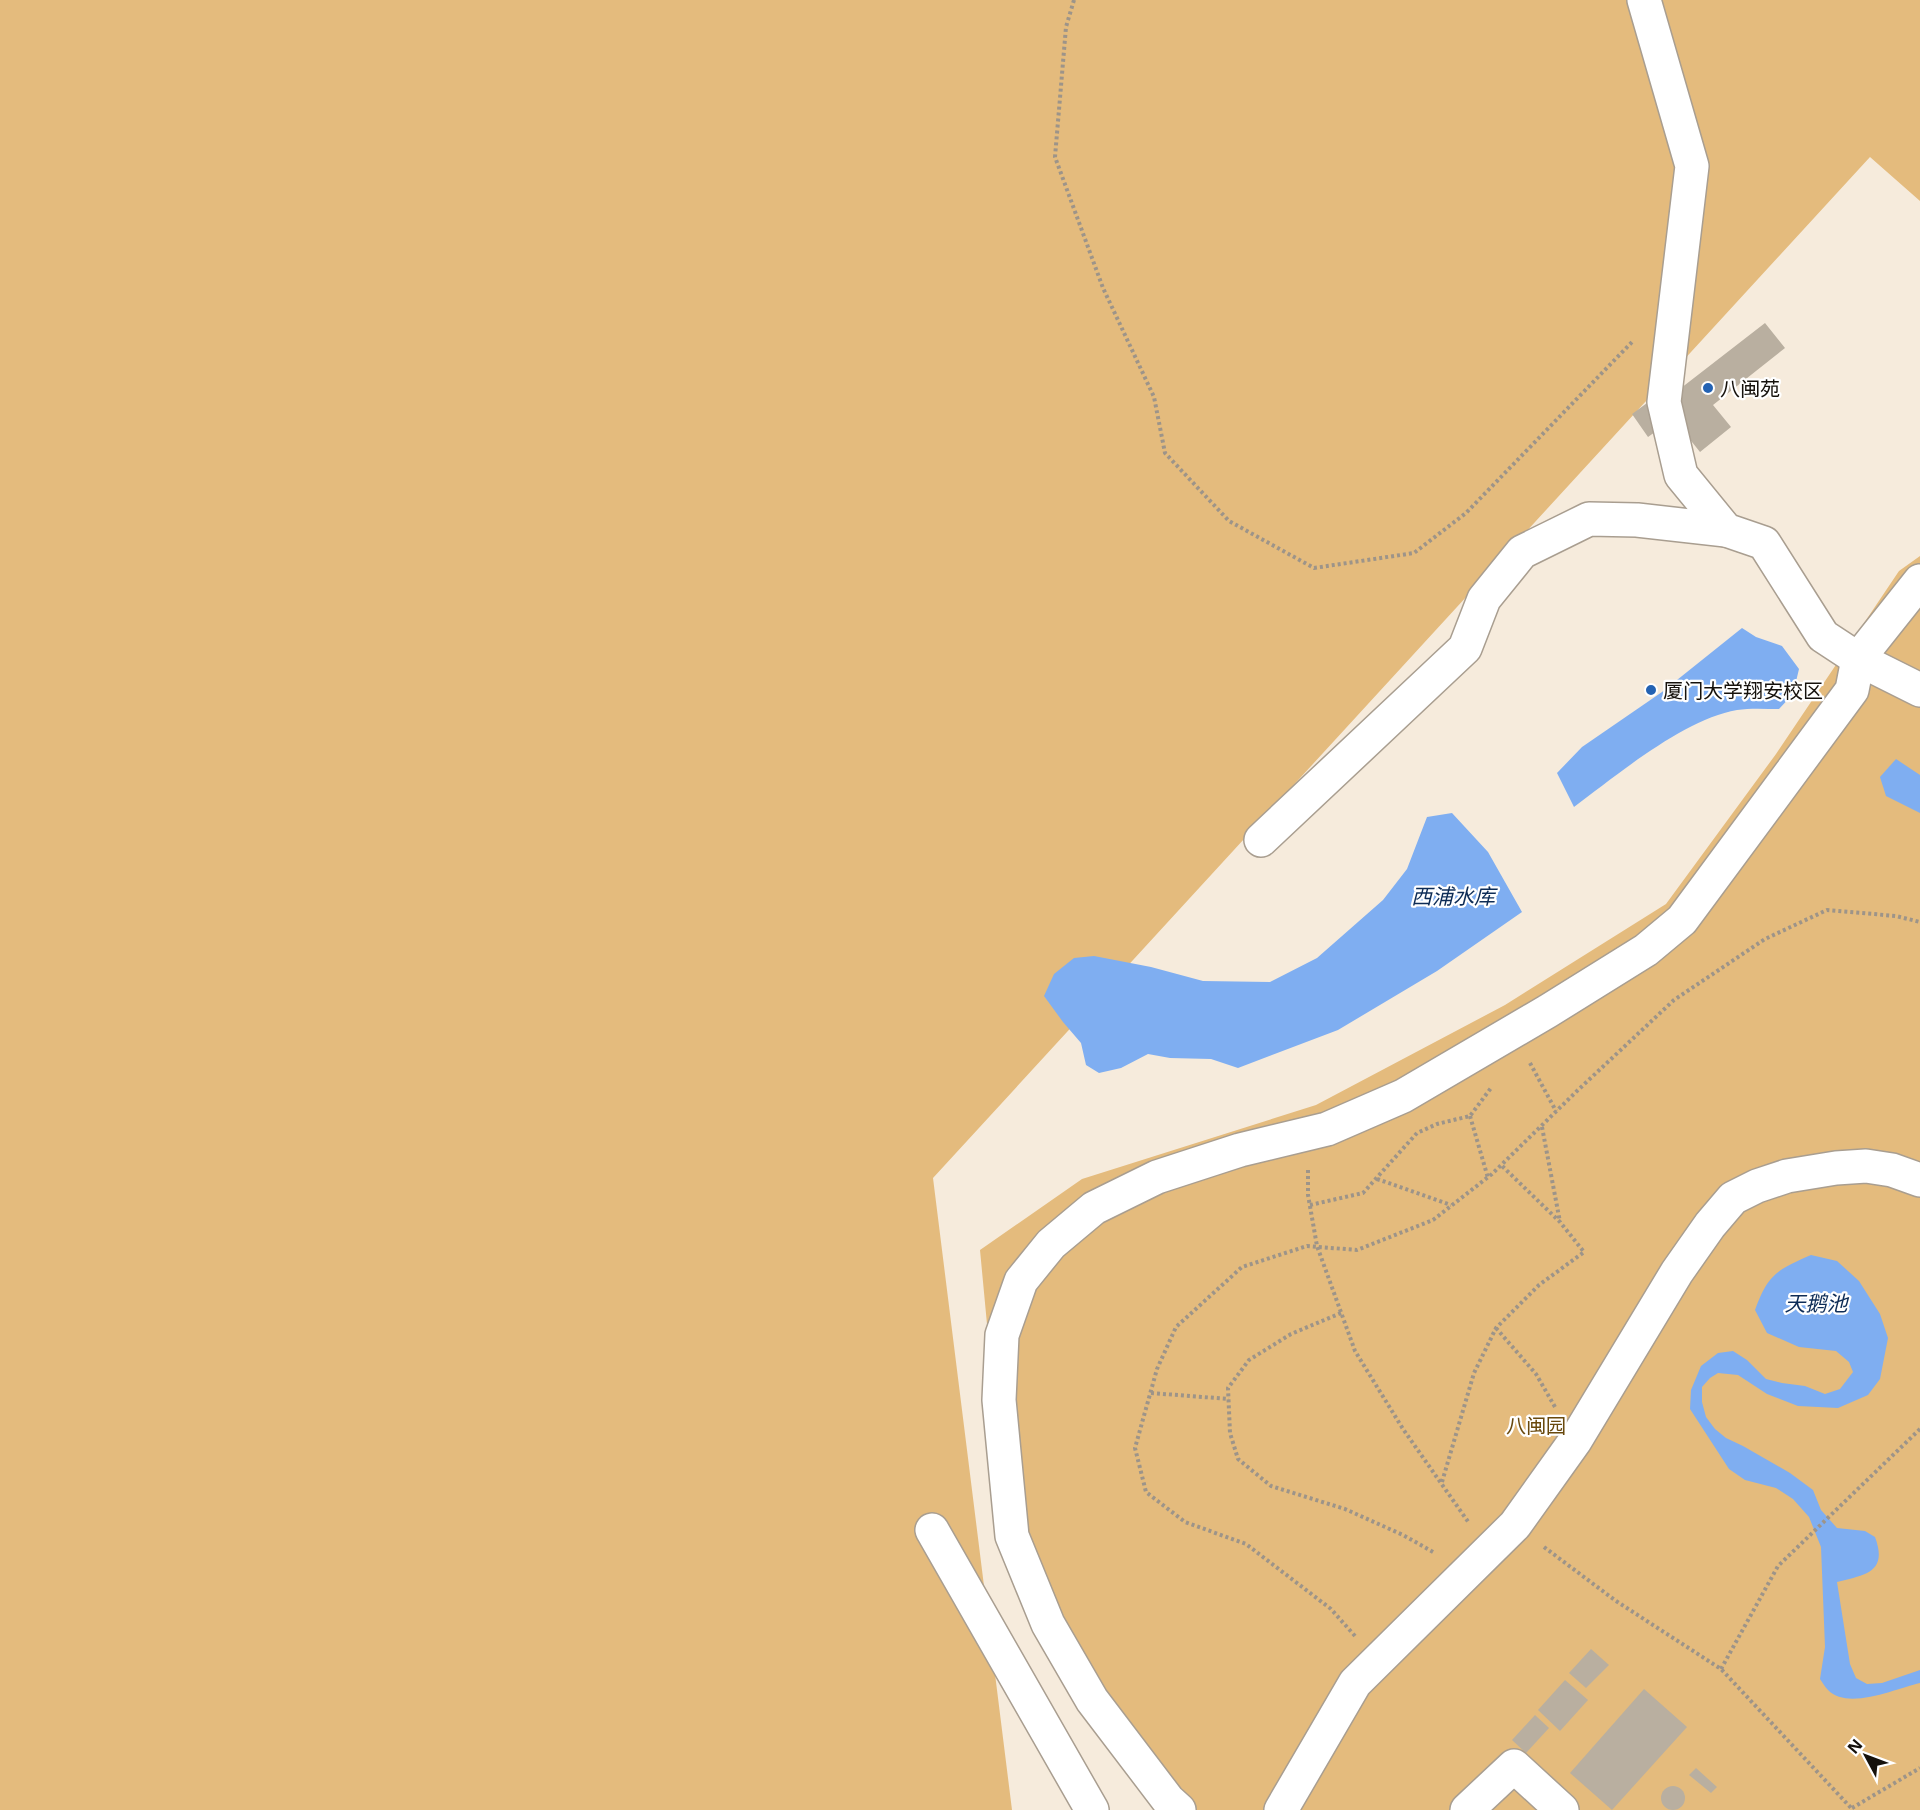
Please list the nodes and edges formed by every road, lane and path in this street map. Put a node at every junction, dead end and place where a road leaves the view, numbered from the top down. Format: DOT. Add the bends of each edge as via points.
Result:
graph roads {
  1 [pos="1074,0"];
  2 [pos="1644,0"];
  3 [pos="1636,339"];
  4 [pos="1726,530"];
  5 [pos="1920,581"];
  6 [pos="1858,659"];
  7 [pos="1920,690"];
  8 [pos="1261,840"];
  9 [pos="1920,922"];
  10 [pos="1514,1031"];
  11 [pos="1556,1111"];
  12 [pos="1470,1116"];
  13 [pos="1542,1126"];
  14 [pos="1309,1133"];
  15 [pos="1502,1166"];
  16 [pos="1488,1178"];
  17 [pos="1377,1179"];
  18 [pos="1920,1180"];
  19 [pos="1310,1205"];
  20 [pos="1451,1205"];
  21 [pos="1560,1222"];
  22 [pos="1317,1246"];
  23 [pos="1341,1313"];
  24 [pos="1496,1328"];
  25 [pos="1150,1393"];
  26 [pos="1228,1399"];
  27 [pos="1920,1429"];
  28 [pos="1575,1441"];
  29 [pos="1441,1483"];
  30 [pos="1515,1525"];
  31 [pos="932,1530"];
  32 [pos="1478,1561"];
  33 [pos="1377,1662"];
  34 [pos="1722,1668"];
  35 [pos="1920,1768"];
  36 [pos="1853,1809"];
  37 [pos="1092,1810"];
  38 [pos="1179,1810"];
  39 [pos="1281,1810"];
  40 [pos="1467,1810"];
  41 [pos="1562,1810"];
  1 -- 3 [label="path" via="1066,27 1055,157 1103,288 1154,397 1165,453 1229,521 1314,568 1414,552 1466,513"];
  2 -- 4 [label="lane" via="1692,166 1664,402 1681,475"];
  4 -- 6 [label="lane" via="1764,543 1823,636"];
  4 -- 8 [label="lane" via="1589,519 1522,552 1484,599 1465,648"];
  5 -- 6 [label="lane"];
  6 -- 7 [label="lane"];
  6 -- 10 [label="lane" via="1852,690 1682,920 1646,950"];
  9 -- 11 [label="path" via="1827,910 1765,939 1674,1000"];
  10 -- 11 [label="path"];
  10 -- 12 [label="path" via="1504,1069"];
  10 -- 14 [label="lane" via="1403,1096"];
  11 -- 13 [label="path"];
  12 -- 16 [label="path"];
  12 -- 17 [label="path" via="1417,1133"];
  13 -- 15 [label="path"];
  13 -- 21 [label="path"];
  14 -- 19 [label="path"];
  14 -- 38 [label="lane" via="1240,1150 1156,1178 1094,1208 1051,1244 1021,1281 1002,1335 999,1400 1012,1536 1048,1624 1092,1700"];
  15 -- 16 [label="path"];
  15 -- 21 [label="path"];
  16 -- 20 [label="path"];
  17 -- 19 [label="path" via="1363,1193"];
  17 -- 20 [label="path"];
  18 -- 28 [label="lane" via="1892,1170 1836,1168 1787,1176 1733,1198 1677,1272"];
  19 -- 22 [label="path"];
  20 -- 22 [label="path" via="1433,1220 1357,1250"];
  21 -- 24 [label="path" via="1584,1252 1539,1285"];
  22 -- 23 [label="path"];
  22 -- 25 [label="path" via="1242,1267 1176,1327"];
  23 -- 26 [label="path" via="1291,1334 1248,1360 1228,1388"];
  23 -- 29 [label="path" via="1355,1351"];
  24 -- 28 [label="path" via="1536,1374"];
  24 -- 29 [label="path" via="1474,1373"];
  25 -- 26 [label="path"];
  25 -- 33 [label="path" via="1135,1448 1146,1492 1185,1522 1246,1544 1331,1609"];
  26 -- 32 [label="path" via="1230,1433 1238,1459 1271,1486 1346,1509 1403,1535"];
  27 -- 34 [label="path" via="1778,1566"];
  28 -- 30 [label="lane"];
  29 -- 32 [label="path"];
  30 -- 32 [label="lane"];
  30 -- 34 [label="path" via="1616,1602"];
  31 -- 37 [label="lane"];
  32 -- 33 [label="lane"];
  33 -- 39 [label="lane" via="1355,1683"];
  34 -- 36 [label="path"];
  35 -- 36 [label="path"];
  40 -- 41 [label="lane" via="1514,1766"];
}
